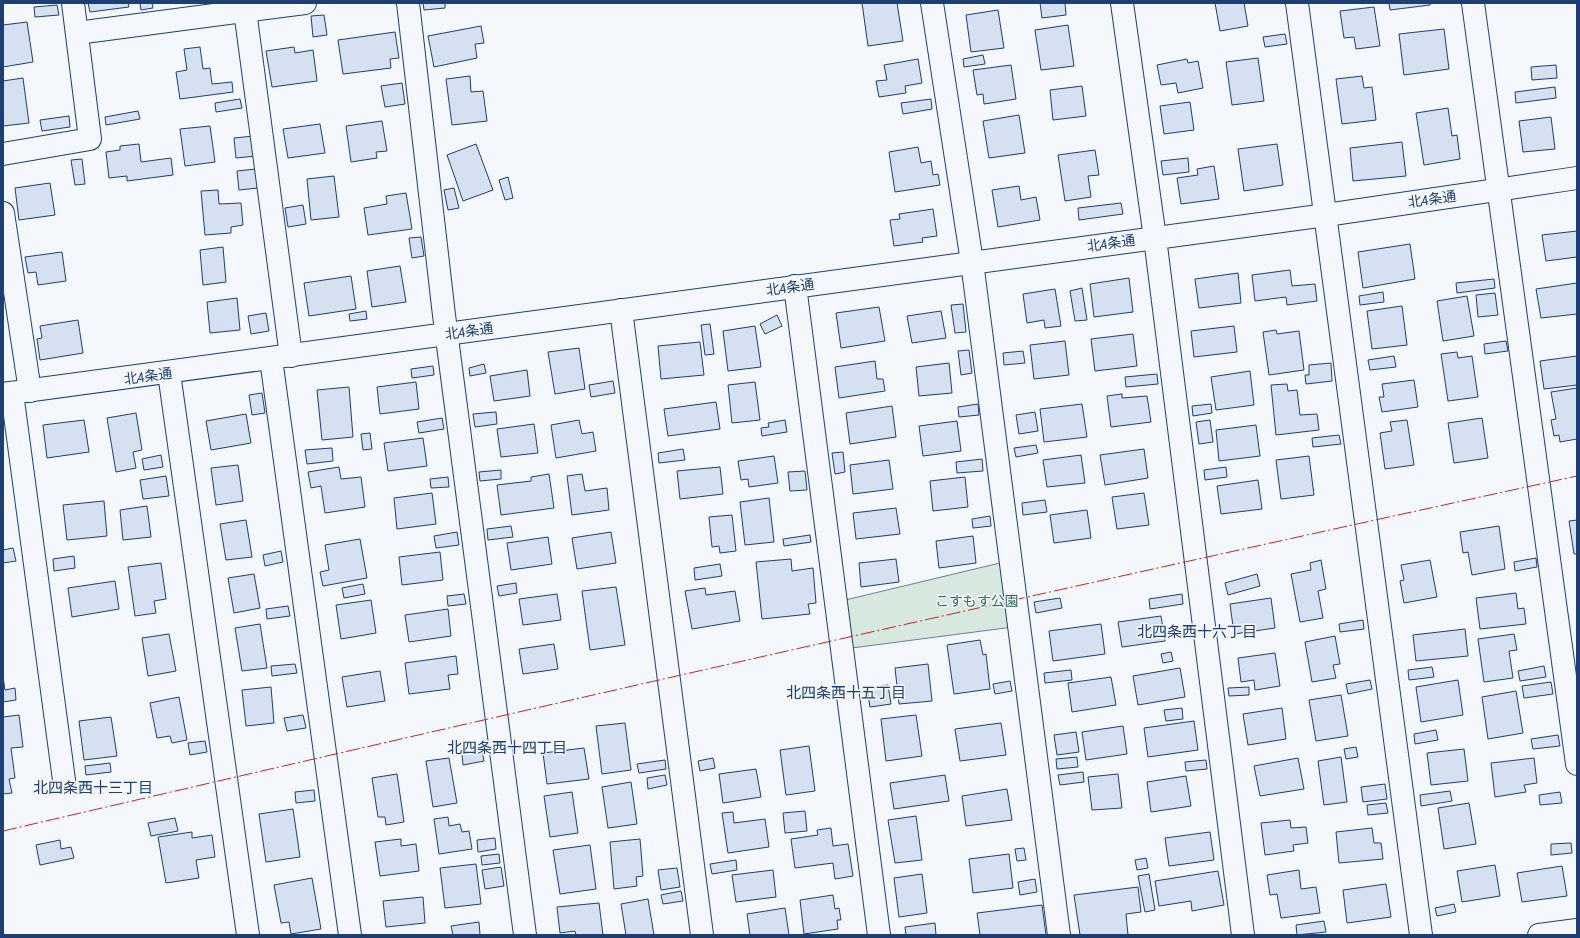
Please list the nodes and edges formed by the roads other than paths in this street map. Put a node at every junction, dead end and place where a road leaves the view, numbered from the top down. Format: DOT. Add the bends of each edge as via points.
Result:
graph roads {
  1 [pos="73,3"];
  2 [pos="305,3"];
  3 [pos="408,3"];
  4 [pos="932,3"];
  5 [pos="1122,3"];
  6 [pos="1297,3"];
  7 [pos="1473,3"];
  8 [pos="244,7"];
  9 [pos="77,33"];
  10 [pos="3,154"];
  11 [pos="1577,178"];
  12 [pos="1499,189"];
  13 [pos="3,214"];
  14 [pos="1326,215"];
  15 [pos="1155,238"];
  16 [pos="972,262"];
  17 [pos="795,286"];
  18 [pos="621,310"];
  19 [pos="446,335"];
  20 [pos="281,357"];
  21 [pos="169,373"];
  22 [pos="15,393"];
  23 [pos="1577,764"];
  24 [pos="64,780"];
  25 [pos="1577,930"];
  26 [pos="248,935"];
  27 [pos="350,935"];
  28 [pos="525,935"];
  29 [pos="702,935"];
  30 [pos="880,935"];
  31 [pos="1059,935"];
  32 [pos="1243,935"];
  33 [pos="1421,935"];
  34 [pos="1539,935"];
  1 -- 9 [label="street"];
  2 -- 8 [label="street"];
  3 -- 19 [label="street"];
  4 -- 16 [label="street"];
  5 -- 15 [label="street"];
  6 -- 14 [label="street"];
  7 -- 12 [label="street"];
  8 -- 9 [label="street"];
  8 -- 20 [label="street"];
  9 -- 10 [label="street" via="90,139"];
  11 -- 12 [label="street, 北4条通"];
  12 -- 14 [label="street, 北4条通"];
  12 -- 23 [label="street"];
  13 -- 22 [label="street"];
  14 -- 15 [label="street, 北4条通"];
  14 -- 33 [label="street"];
  15 -- 16 [label="street, 北4条通"];
  15 -- 32 [label="street"];
  16 -- 17 [label="street, 北4条通"];
  16 -- 31 [label="street"];
  17 -- 18 [label="street, 北4条通"];
  17 -- 30 [label="street"];
  18 -- 19 [label="street, 北4条通"];
  18 -- 29 [label="street"];
  19 -- 20 [label="street, 北4条通"];
  19 -- 28 [label="street"];
  20 -- 21 [label="street, 北4条通"];
  20 -- 27 [label="street"];
  21 -- 22 [label="street, 北4条通"];
  21 -- 26 [label="street"];
  22 -- 24 [label="street"];
  25 -- 34 [label="street"];
}
